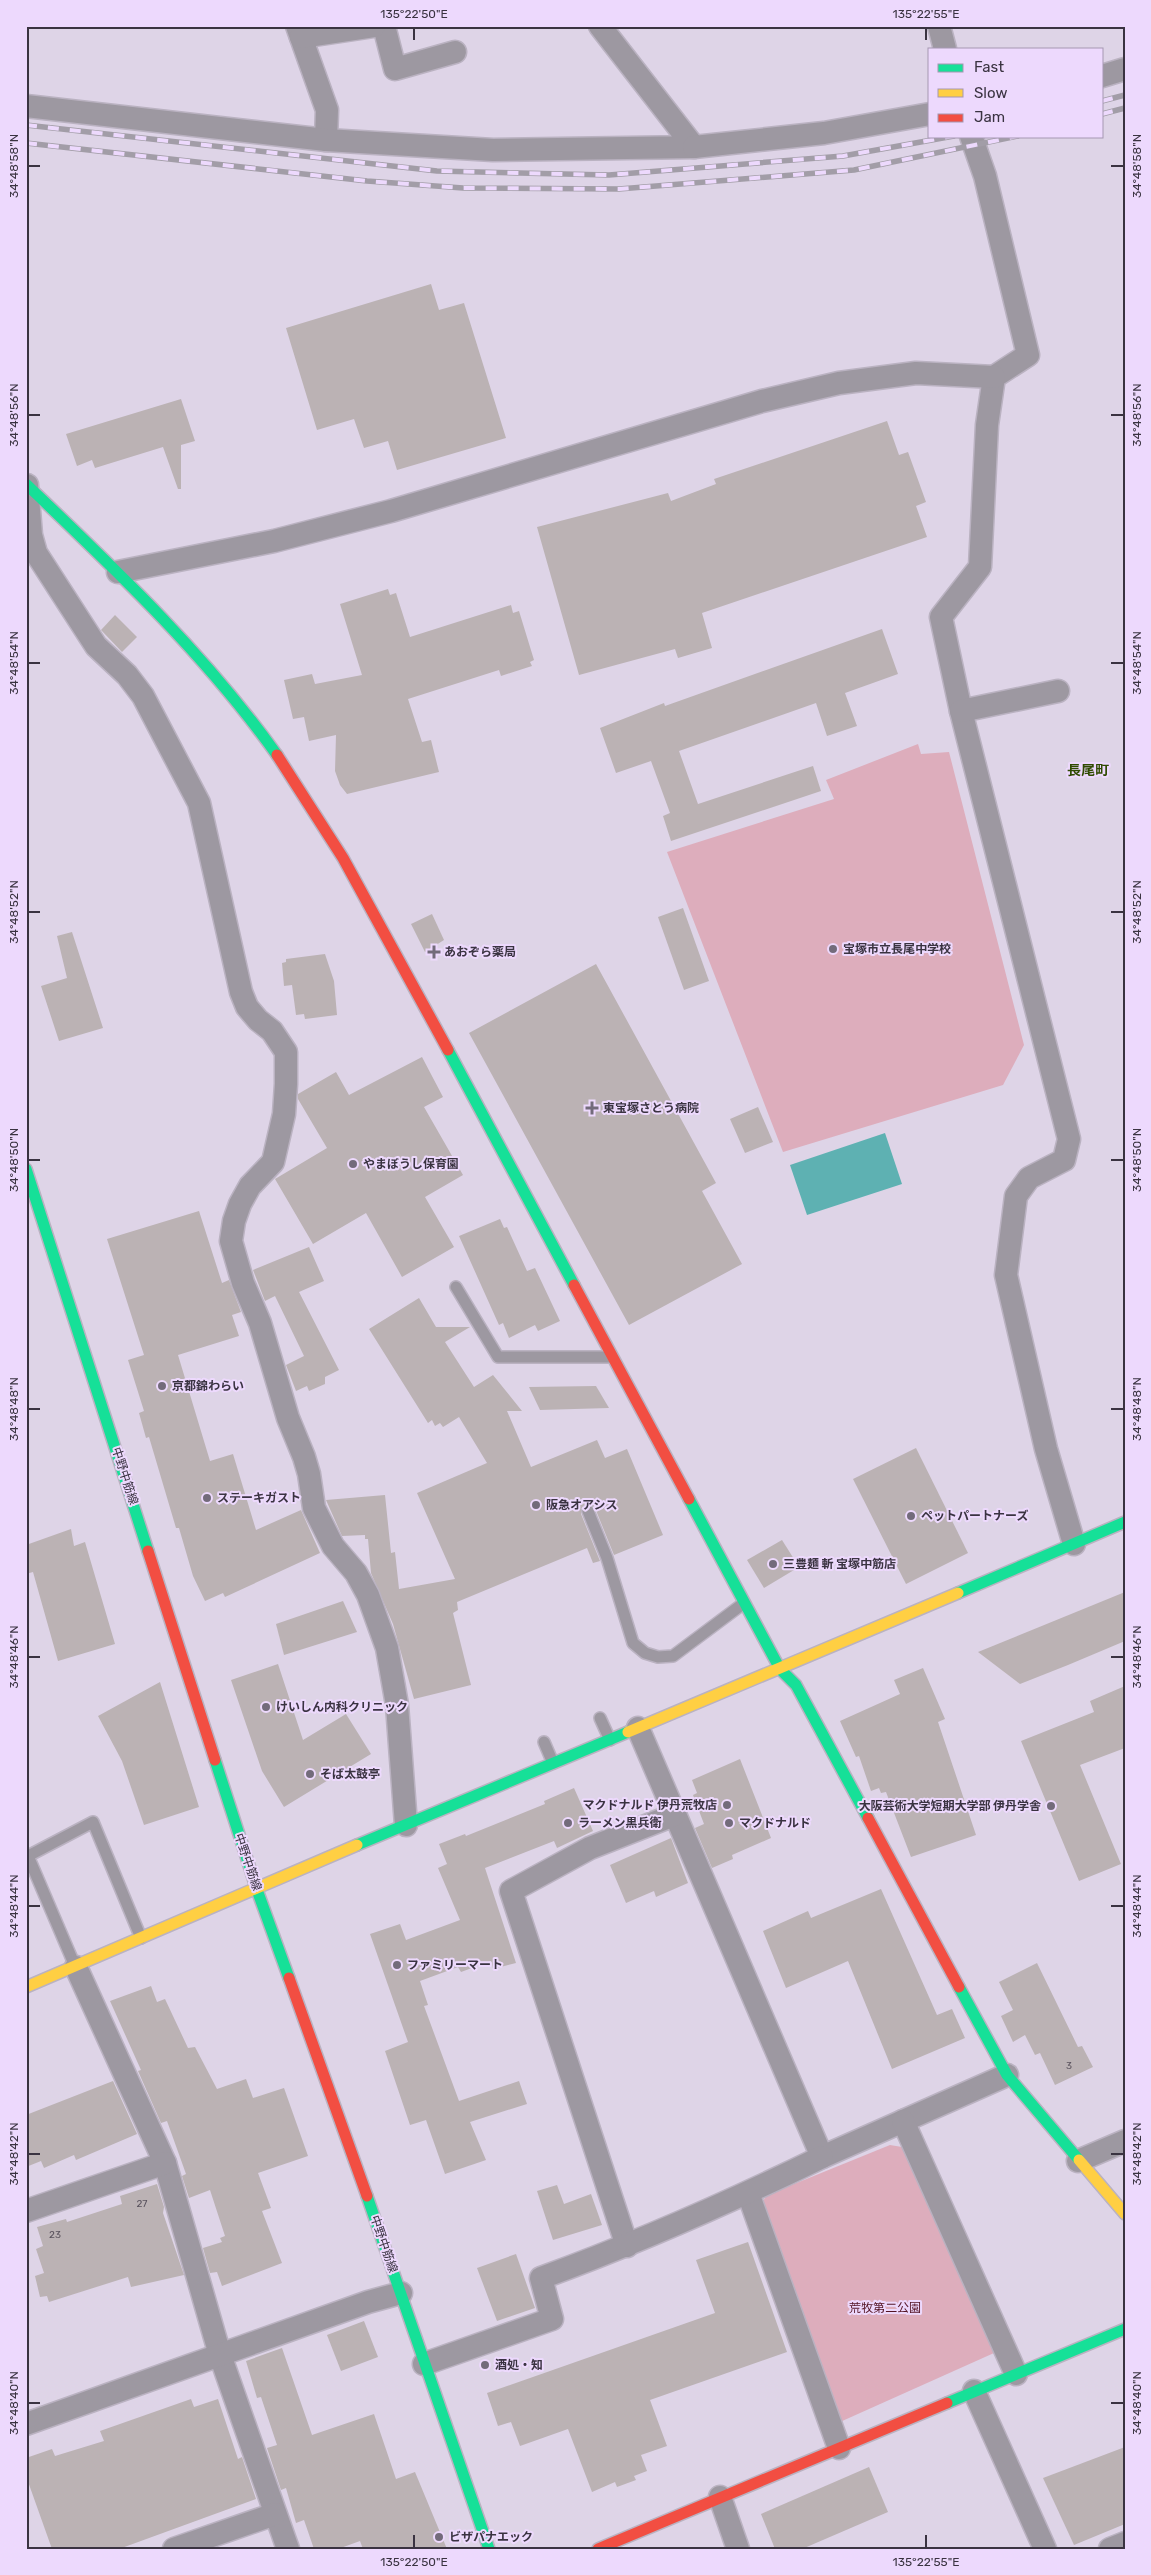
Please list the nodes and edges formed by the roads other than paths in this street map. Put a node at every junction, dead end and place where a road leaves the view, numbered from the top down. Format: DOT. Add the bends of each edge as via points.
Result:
graph roads {
  1 [pos="374,26"];
  2 [pos="384,26"];
  3 [pos="600,26"];
  4 [pos="939,26"];
  5 [pos="299,32"];
  6 [pos="945,48"];
  7 [pos="455,52"];
  8 [pos="1125,70"];
  9 [pos="1104,75"];
  10 [pos="26,106"];
  11 [pos="928,114"];
  12 [pos="972,138"];
  13 [pos="326,140"];
  14 [pos="694,147"];
  15 [pos="994,377"];
  16 [pos="27,485"];
  17 [pos="118,572"];
  18 [pos="1058,691"];
  19 [pos="961,711"];
  20 [pos="26,1169"];
  21 [pos="456,1287"];
  22 [pos="613,1357"];
  23 [pos="588,1511"];
  24 [pos="1125,1522"];
  25 [pos="1074,1544"];
  26 [pos="744,1603"];
  27 [pos="780,1669"];
  28 [pos="600,1718"];
  29 [pos="638,1728"];
  30 [pos="610,1740"];
  31 [pos="544,1742"];
  32 [pos="553,1763"];
  33 [pos="674,1815"];
  34 [pos="406,1825"];
  35 [pos="257,1890"];
  36 [pos="141,1939"];
  37 [pos="76,1967"];
  38 [pos="26,1987"];
  39 [pos="1007,2075"];
  40 [pos="903,2121"];
  41 [pos="1125,2141"];
  42 [pos="822,2157"];
  43 [pos="1078,2161"];
  44 [pos="165,2163"];
  45 [pos="748,2193"];
  46 [pos="26,2211"];
  47 [pos="1125,2214"];
  48 [pos="627,2246"];
  49 [pos="400,2294"];
  50 [pos="1125,2329"];
  51 [pos="220,2355"];
  52 [pos="424,2364"];
  53 [pos="1016,2374"];
  54 [pos="974,2391"];
  55 [pos="26,2424"];
  56 [pos="839,2448"];
  57 [pos="720,2497"];
  58 [pos="275,2514"];
  59 [pos="1125,2543"];
  60 [pos="174,2549"];
  61 [pos="288,2549"];
  62 [pos="490,2549"];
  63 [pos="598,2549"];
  64 [pos="738,2549"];
  65 [pos="1045,2549"];
  66 [pos="1110,2549"];
  1 -- 5 [label="street"];
  2 -- 7 [label="street" via="395,70"];
  3 -- 14 [label="street"];
  4 -- 6 [label="street"];
  5 -- 13 [label="street" via="327,110"];
  8 -- 9 [label="street"];
  10 -- 13 [label="street"];
  11 -- 14 [label="street" via="824,133"];
  12 -- 15 [label="street" via="985,176 1028,355"];
  13 -- 14 [label="street" via="493,150"];
  15 -- 17 [label="street" via="916,373 839,383 762,401 382,514 274,541"];
  15 -- 19 [label="street" via="980,567 941,617"];
  16 -- 17 [label="street"];
  16 -- 34 [label="street" via="31,535 36,553 96,646 127,675 143,696 200,803 241,992 247,1007 272,1031 286,1052 284,1114 273,1162 250,1186 240,1204 231,1241 288,1418 304,1456 314,1508 333,1546 364,1588 387,1648 397,1705"];
  17 -- 22 [label="street" via="217,677 291,775 368,905"];
  18 -- 19 [label="street"];
  19 -- 25 [label="street" via="1069,1139 1064,1160 1029,1178 1016,1196 1006,1275 1046,1449"];
  20 -- 35 [label="street, 中野中筋線"];
  21 -- 22 [label="lane" via="498,1357"];
  22 -- 26 [label="street"];
  23 -- 26 [label="lane" via="608,1558 629,1631 638,1648 658,1657 673,1656"];
  24 -- 25 [label="street"];
  25 -- 27 [label="street"];
  26 -- 27 [label="street"];
  27 -- 29 [label="street"];
  27 -- 39 [label="street" via="796,1685"];
  28 -- 30 [label="lane"];
  29 -- 30 [label="street"];
  29 -- 33 [label="street"];
  30 -- 32 [label="street"];
  31 -- 32 [label="lane"];
  32 -- 34 [label="street"];
  33 -- 42 [label="street"];
  33 -- 48 [label="street" via="590,1848 511,1891"];
  34 -- 35 [label="street"];
  35 -- 36 [label="street"];
  35 -- 49 [label="street, 中野中筋線" via="339,2113"];
  36 -- 37 [label="street"];
  36 -- 37 [label="lane" via="93,1822 28,1856"];
  37 -- 38 [label="street"];
  37 -- 44 [label="street"];
  39 -- 40 [label="street"];
  39 -- 43 [label="street"];
  40 -- 42 [label="street"];
  40 -- 53 [label="street"];
  41 -- 43 [label="street"];
  42 -- 45 [label="street"];
  43 -- 47 [label="street"];
  44 -- 46 [label="street"];
  44 -- 51 [label="street"];
  45 -- 48 [label="street"];
  45 -- 56 [label="street"];
  48 -- 52 [label="street" via="541,2278 552,2319"];
  49 -- 51 [label="street" via="368,2302"];
  49 -- 52 [label="street, 中野中筋線"];
  50 -- 53 [label="street"];
  51 -- 55 [label="street"];
  51 -- 58 [label="street"];
  52 -- 62 [label="street, 中野中筋線"];
  53 -- 54 [label="street"];
  54 -- 56 [label="street"];
  54 -- 65 [label="street"];
  56 -- 57 [label="street"];
  57 -- 63 [label="street"];
  57 -- 64 [label="street"];
  58 -- 60 [label="street"];
  58 -- 61 [label="street"];
  59 -- 66 [label="street"];
}
